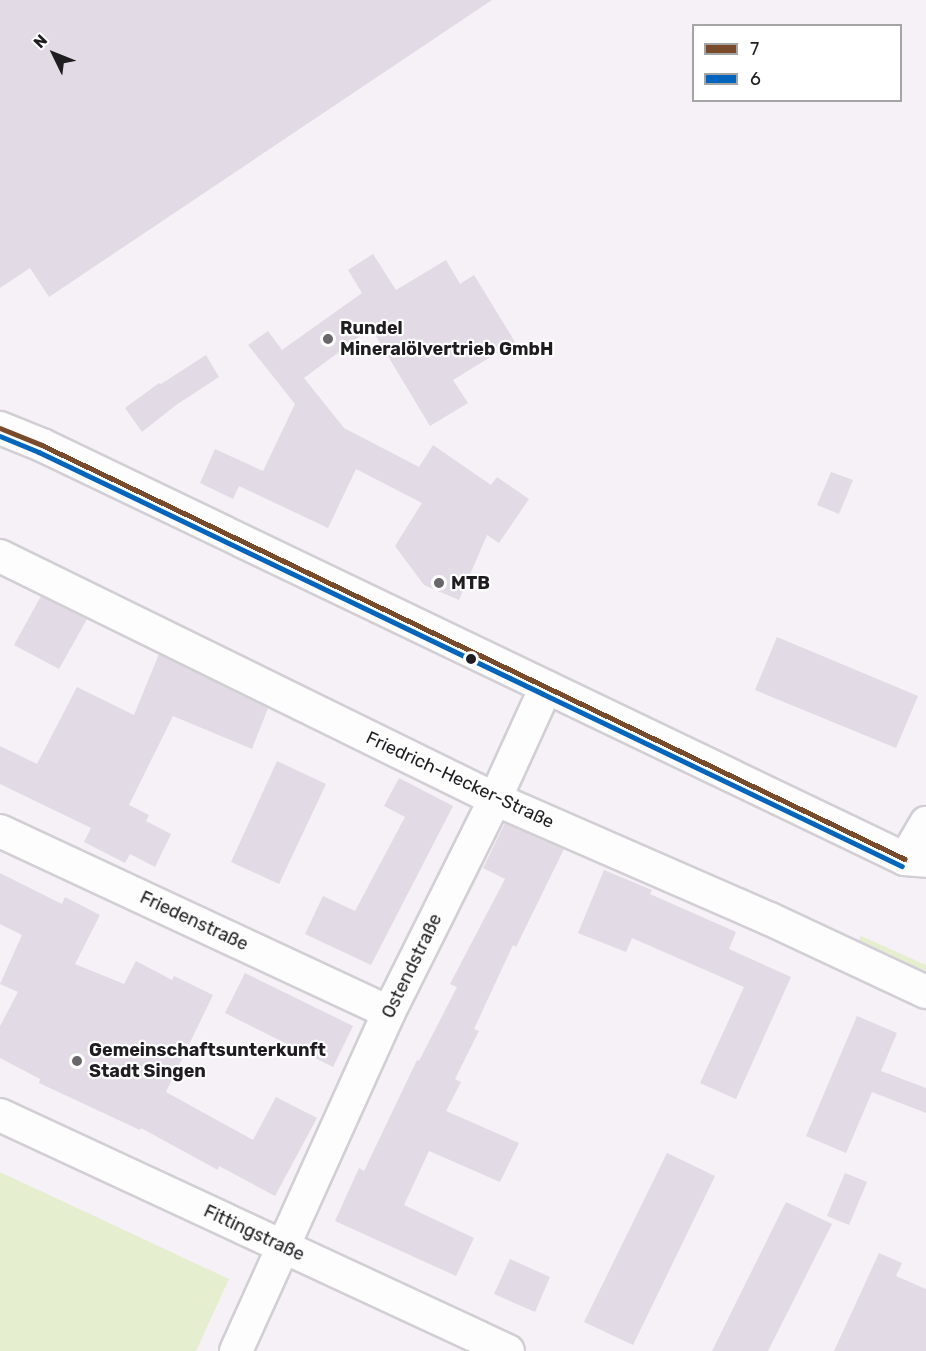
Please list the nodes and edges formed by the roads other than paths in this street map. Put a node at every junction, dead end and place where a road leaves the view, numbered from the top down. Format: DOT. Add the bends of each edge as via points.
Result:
graph roads {
  1 [pos="0,428"];
  2 [pos="0,556"];
  3 [pos="546,687"];
  4 [pos="495,799"];
  5 [pos="926,823"];
  6 [pos="0,831"];
  7 [pos="915,860"];
  8 [pos="926,992"];
  9 [pos="389,1012"];
  10 [pos="0,1115"];
  11 [pos="284,1247"];
  12 [pos="236,1351"];
  13 [pos="508,1351"];
  1 -- 3 [label="street"];
  2 -- 4 [label="street, Friedrich-Hecker-Straße"];
  3 -- 4 [label="street, Ostendstraße"];
  3 -- 7 [label="street"];
  4 -- 8 [label="street, Friedrich-Hecker-Straße"];
  4 -- 9 [label="street, Ostendstraße"];
  5 -- 7 [label="street"];
  6 -- 9 [label="street, Friedenstraße"];
  9 -- 11 [label="street, Ostendstraße"];
  10 -- 11 [label="street, Fittingstraße"];
  11 -- 12 [label="street, Ostendstraße"];
  11 -- 13 [label="street, Fittingstraße"];
}
